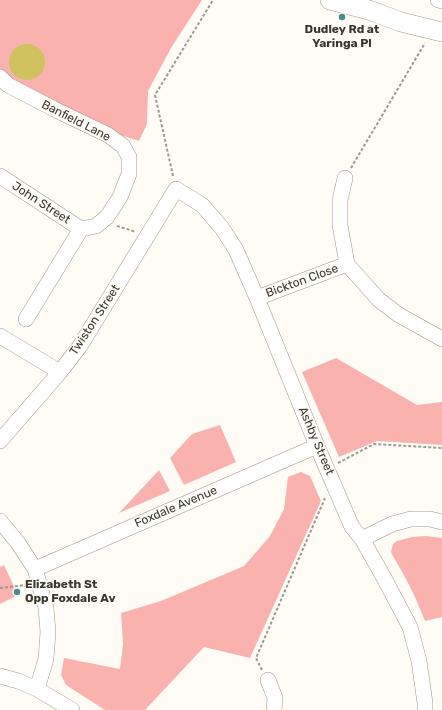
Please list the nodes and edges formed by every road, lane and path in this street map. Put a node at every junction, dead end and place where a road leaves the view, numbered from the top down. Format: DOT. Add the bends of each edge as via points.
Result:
graph roads {
  1 [pos="213,0"];
  2 [pos="330,0"];
  3 [pos="438,0"];
  4 [pos="442,1"];
  5 [pos="370,5"];
  6 [pos="439,29"];
  7 [pos="0,77"];
  8 [pos="0,176"];
  9 [pos="345,178"];
  10 [pos="176,189"];
  11 [pos="103,220"];
  12 [pos="81,229"];
  13 [pos="148,236"];
  14 [pos="347,264"];
  15 [pos="257,298"];
  16 [pos="26,319"];
  17 [pos="0,336"];
  18 [pos="442,339"];
  19 [pos="60,372"];
  20 [pos="0,441"];
  21 [pos="317,446"];
  22 [pos="442,448"];
  23 [pos="330,475"];
  24 [pos="0,521"];
  25 [pos="442,522"];
  26 [pos="362,539"];
  27 [pos="35,568"];
  28 [pos="40,583"];
  29 [pos="0,588"];
  30 [pos="0,676"];
  31 [pos="268,680"];
  32 [pos="37,688"];
  33 [pos="72,710"];
  34 [pos="274,710"];
  35 [pos="425,710"];
  1 -- 10 [label="path" via="155,95"];
  2 -- 5 [label="main road"];
  3 -- 4 [label="street"];
  5 -- 6 [label="main road" via="403,14"];
  6 -- 9 [label="path"];
  7 -- 11 [label="street, Banfield Lane" via="8,85 108,135 123,146 129,157 129,174 120,197"];
  8 -- 12 [label="street, John Street"];
  9 -- 14 [label="street, Bickton Close" via="340,200 340,225"];
  10 -- 13 [label="street, Twiston Street"];
  10 -- 15 [label="street, Ashby Street" via="202,205 222,228 236,250"];
  11 -- 12 [label="street, Banfield Lane" via="96,226"];
  11 -- 13 [label="path"];
  12 -- 16 [label="street"];
  13 -- 19 [label="street, Twiston Street" via="80,346"];
  14 -- 15 [label="street, Bickton Close"];
  14 -- 18 [label="street, Bickton Close" via="379,300 399,315"];
  15 -- 21 [label="street, Ashby Street"];
  17 -- 19 [label="street"];
  19 -- 20 [label="street, Twiston Street"];
  21 -- 23 [label="street, Ashby Street"];
  21 -- 27 [label="street, Foxdale Avenue"];
  22 -- 23 [label="path" via="374,444"];
  23 -- 26 [label="street, Ashby Street" via="352,527"];
  23 -- 31 [label="path" via="256,658"];
  24 -- 27 [label="street"];
  25 -- 26 [label="street" via="411,519 392,524"];
  26 -- 35 [label="street, Ashby Street" via="410,627 419,661"];
  27 -- 28 [label="street"];
  28 -- 29 [label="path"];
  28 -- 32 [label="street" via="48,632 46,659"];
  30 -- 32 [label="street"];
  31 -- 34 [label="street" via="275,698"];
  32 -- 33 [label="street"];
}
